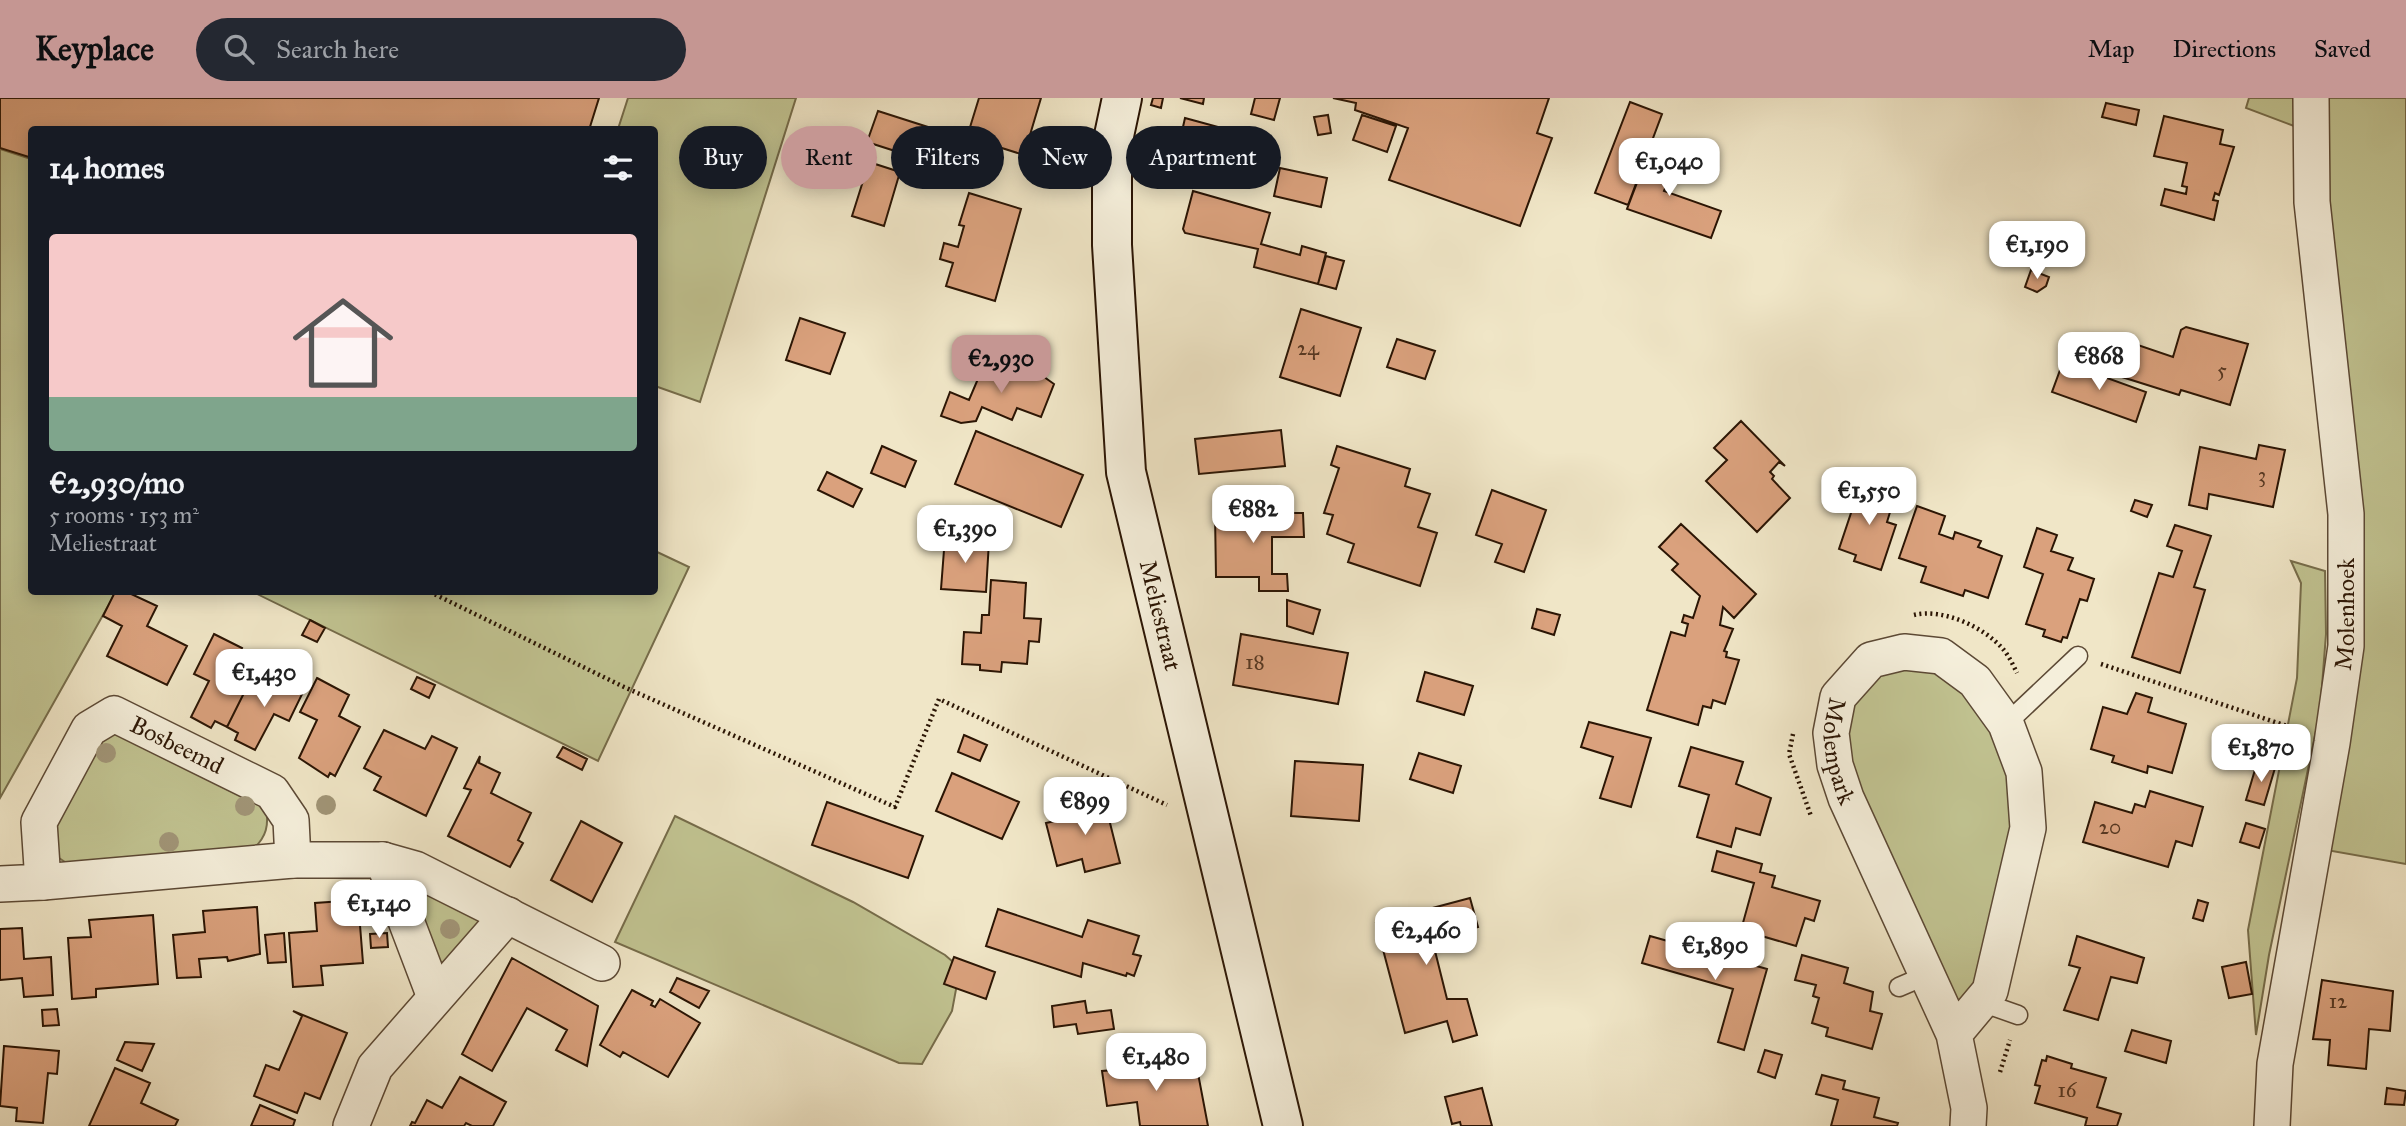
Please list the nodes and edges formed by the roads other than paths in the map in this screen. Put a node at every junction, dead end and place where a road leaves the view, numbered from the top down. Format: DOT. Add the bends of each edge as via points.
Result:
graph roads {
  1 [pos="1122,98"];
  2 [pos="2311,98"];
  3 [pos="2078,656"];
  4 [pos="2006,724"];
  5 [pos="293,860"];
  6 [pos="383,860"];
  7 [pos="43,881"];
  8 [pos="0,884"];
  9 [pos="508,915"];
  10 [pos="602,963"];
  11 [pos="435,997"];
  12 [pos="1981,1002"];
  13 [pos="2018,1015"];
  14 [pos="1954,1034"];
  15 [pos="351,1126"];
  16 [pos="1283,1126"];
  17 [pos="1968,1126"];
  18 [pos="2272,1126"];
  1 -- 16 [label="street, Meliestraat" via="1112,145 1112,245 1126,472"];
  2 -- 18 [label="street, Molenhoek" via="2312,202 2346,514 2346,646 2274,1064"];
  3 -- 4 [label="lane"];
  4 -- 12 [label="street, Molenpark" via="2024,772 2028,828 1990,991"];
  4 -- 14 [label="street, Molenpark" via="1975,681 1941,656 1904,652 1871,660 1838,697 1831,733 1835,765 1913,981"];
  5 -- 6 [label="street"];
  5 -- 7 [label="street"];
  5 -- 7 [label="street, Bosbeemd" via="291,820 272,792 114,714 89,729 39,822"];
  6 -- 9 [label="street" via="415,869"];
  6 -- 11 [label="street"];
  7 -- 8 [label="street"];
  9 -- 10 [label="street"];
  9 -- 11 [label="street"];
  11 -- 15 [label="street" via="375,1067"];
  12 -- 13 [label="lane"];
  12 -- 14 [label="street, Molenpark"];
  14 -- 17 [label="street, Molenpark" via="1969,1108"];
}
